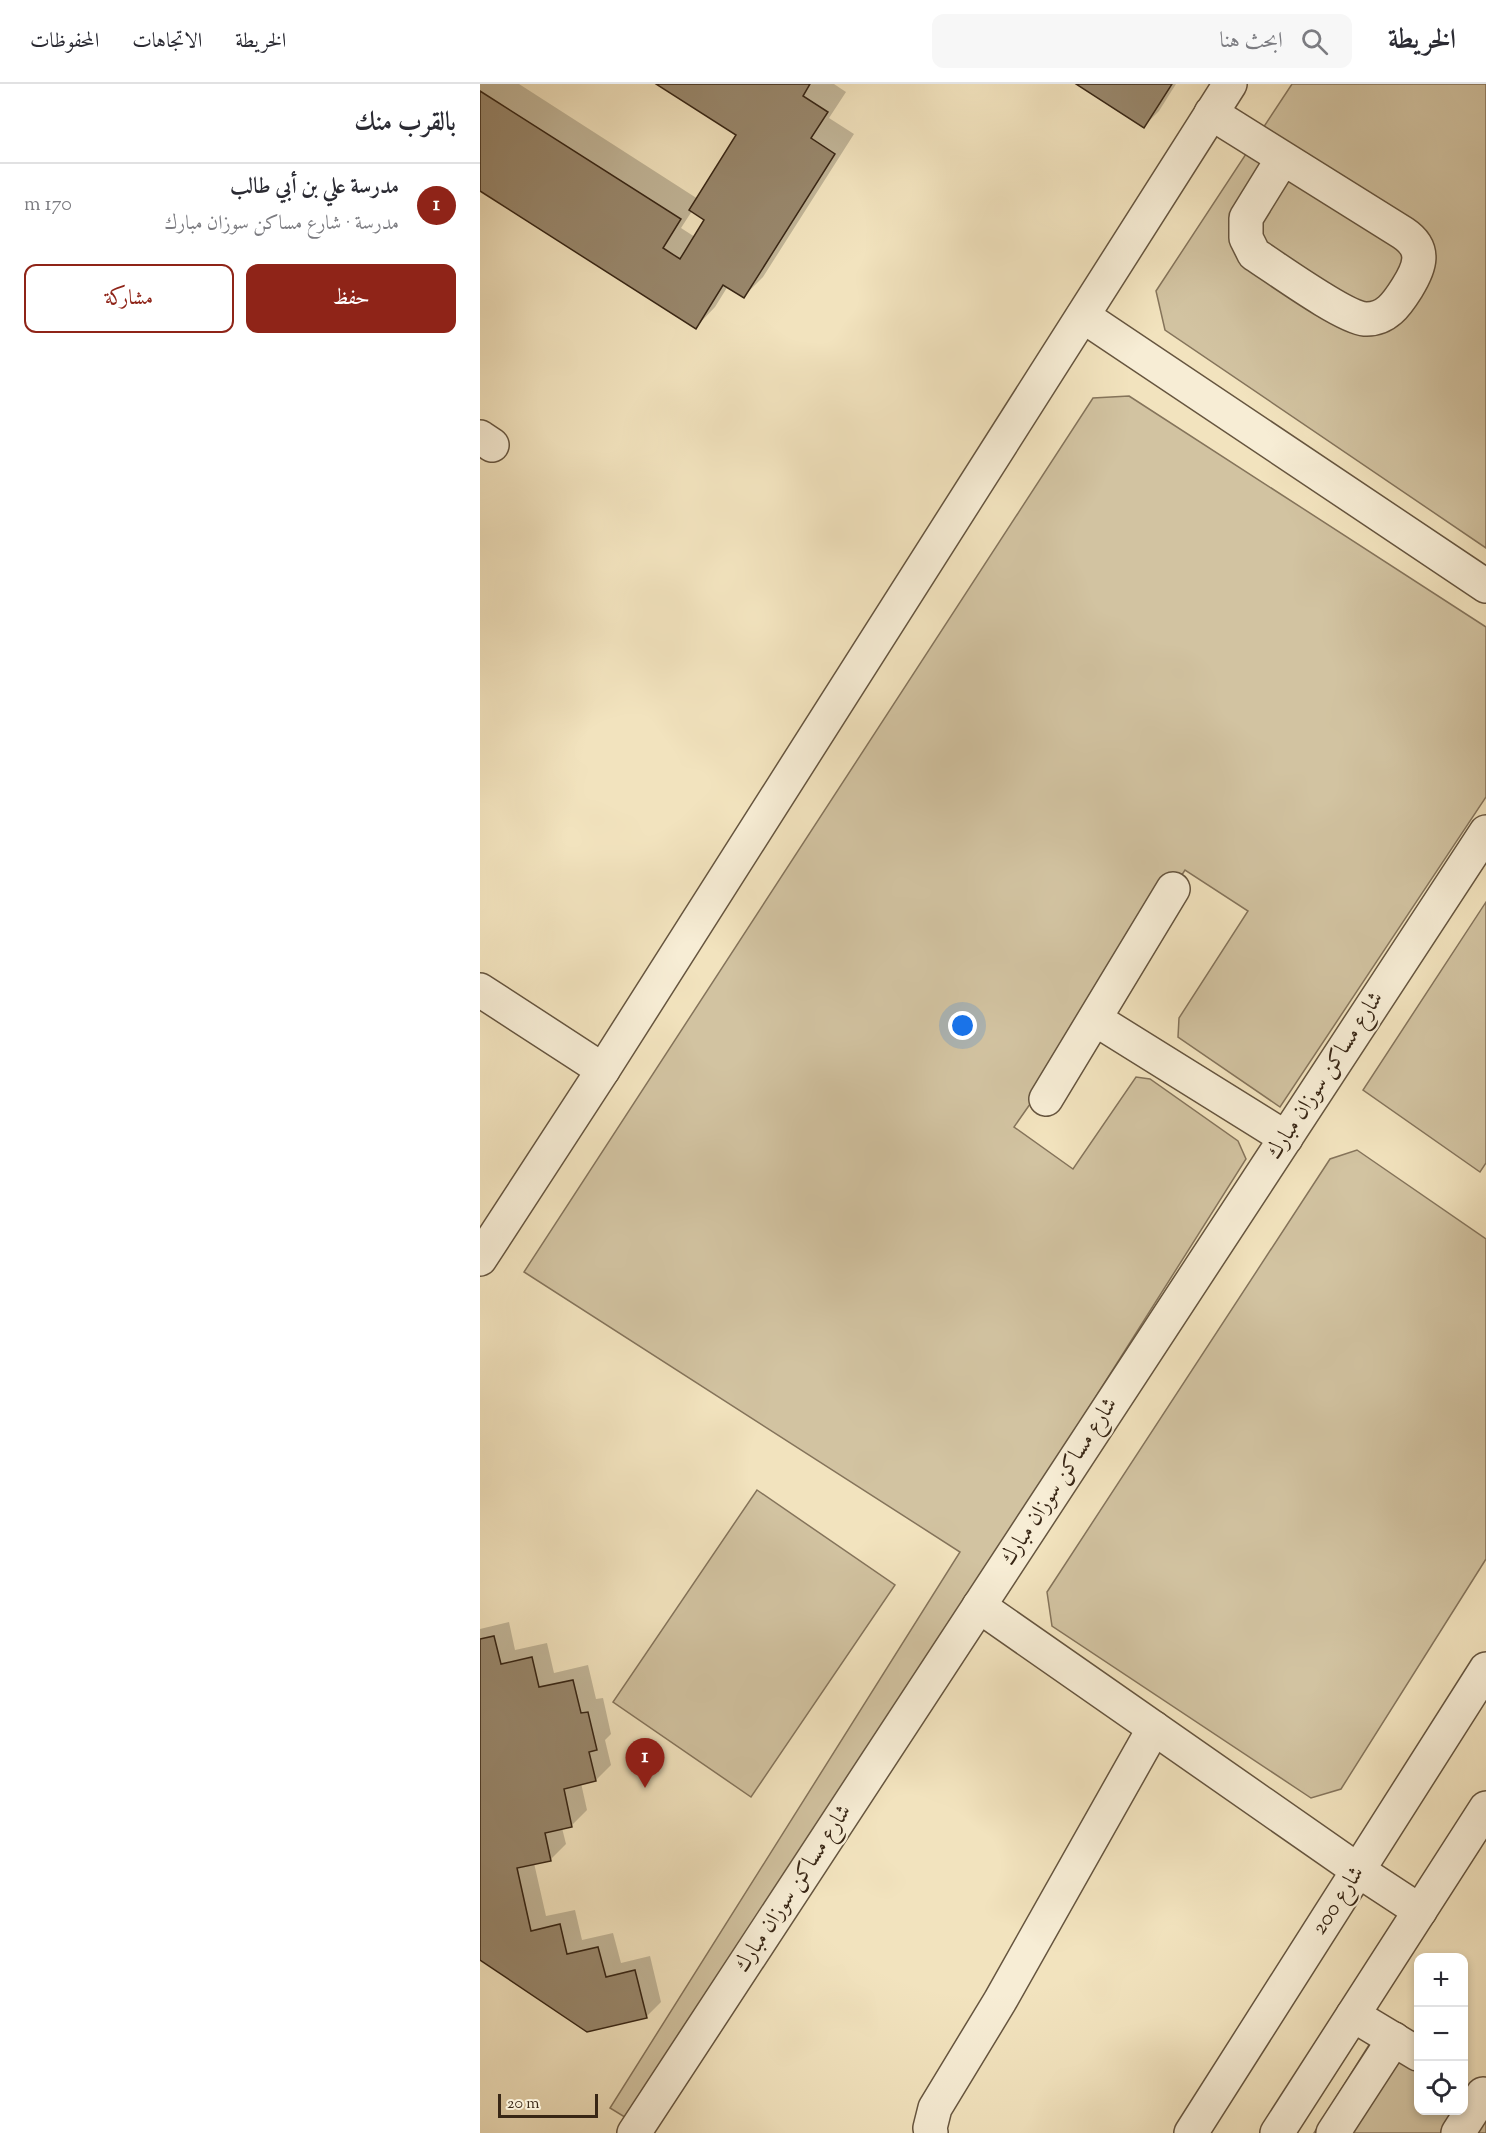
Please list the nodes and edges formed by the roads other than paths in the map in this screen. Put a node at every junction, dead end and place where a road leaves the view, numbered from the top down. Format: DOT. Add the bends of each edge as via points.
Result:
graph roads {
  1 [pos="1230,84"];
  2 [pos="1211,114"];
  3 [pos="1283,158"];
  4 [pos="1083,316"];
  5 [pos="1486,586"];
  6 [pos="1486,832"];
  7 [pos="1173,889"];
  8 [pos="480,990"];
  9 [pos="1095,1019"];
  10 [pos="603,1070"];
  11 [pos="1046,1099"];
  12 [pos="1286,1138"];
  13 [pos="480,1259"];
  14 [pos="979,1606"];
  15 [pos="1486,1669"];
  16 [pos="1154,1728"];
  17 [pos="1486,1808"];
  18 [pos="1359,1871"];
  19 [pos="1420,1911"];
  20 [pos="1353,2015"];
  21 [pos="1406,2047"];
  22 [pos="1478,2091"];
  23 [pos="634,2133"];
  24 [pos="930,2133"];
  25 [pos="1191,2133"];
  26 [pos="1277,2133"];
  27 [pos="1333,2133"];
  28 [pos="1458,2133"];
  1 -- 2 [label="street"];
  2 -- 3 [label="street"];
  2 -- 4 [label="street"];
  3 -- 3 [label="street" via="1414,243 1419,262 1416,273 1395,307 1386,314 1366,319 1347,313 1254,254 1246,238 1246,218"];
  4 -- 5 [label="street"];
  4 -- 10 [label="street"];
  6 -- 12 [label="street, شارع مساكن سوزان مبارك"];
  7 -- 9 [label="street"];
  8 -- 10 [label="street"];
  9 -- 11 [label="street"];
  9 -- 12 [label="street"];
  10 -- 13 [label="street"];
  12 -- 14 [label="street, شارع مساكن سوزان مبارك"];
  14 -- 16 [label="street"];
  14 -- 23 [label="street, شارع مساكن سوزان مبارك"];
  15 -- 18 [label="street, شارع 200"];
  16 -- 18 [label="street"];
  16 -- 24 [label="street" via="935,2108"];
  17 -- 19 [label="street"];
  18 -- 19 [label="street"];
  18 -- 25 [label="street, شارع 200"];
  19 -- 20 [label="street"];
  20 -- 21 [label="street"];
  20 -- 26 [label="street"];
  21 -- 27 [label="street"];
  22 -- 28 [label="street"];
}
